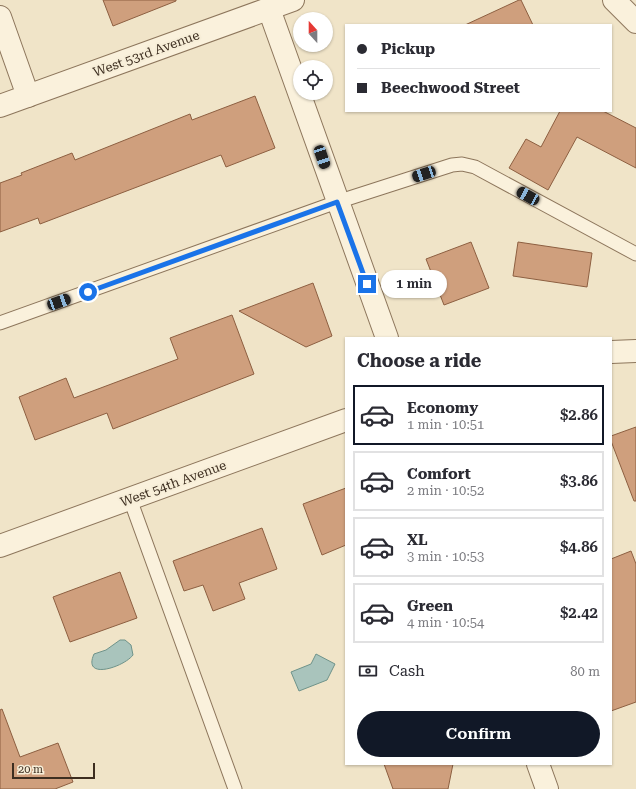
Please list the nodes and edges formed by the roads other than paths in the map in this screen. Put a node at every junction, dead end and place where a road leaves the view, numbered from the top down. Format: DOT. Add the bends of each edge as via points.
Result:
graph roads {
  1 [pos="293,0"];
  2 [pos="614,0"];
  3 [pos="269,9"];
  4 [pos="0,17"];
  5 [pos="636,22"];
  6 [pos="28,96"];
  7 [pos="0,106"];
  8 [pos="337,202"];
  9 [pos="636,254"];
  10 [pos="0,323"];
  11 [pos="387,337"];
  12 [pos="636,351"];
  13 [pos="612,352"];
  14 [pos="345,420"];
  15 [pos="130,499"];
  16 [pos="0,546"];
  17 [pos="538,765"];
  18 [pos="234,789"];
  19 [pos="547,789"];
  1 -- 3 [label="street, West 53rd Avenue"];
  2 -- 5 [label="street"];
  3 -- 6 [label="street, West 53rd Avenue"];
  3 -- 8 [label="street"];
  4 -- 6 [label="street"];
  6 -- 7 [label="street, West 53rd Avenue"];
  8 -- 9 [label="lane" via="462,164 475,167"];
  8 -- 10 [label="lane"];
  8 -- 11 [label="street"];
  12 -- 13 [label="street"];
  14 -- 15 [label="street, West 54th Avenue"];
  15 -- 16 [label="street, West 54th Avenue"];
  15 -- 18 [label="lane"];
  17 -- 19 [label="street"];
}
